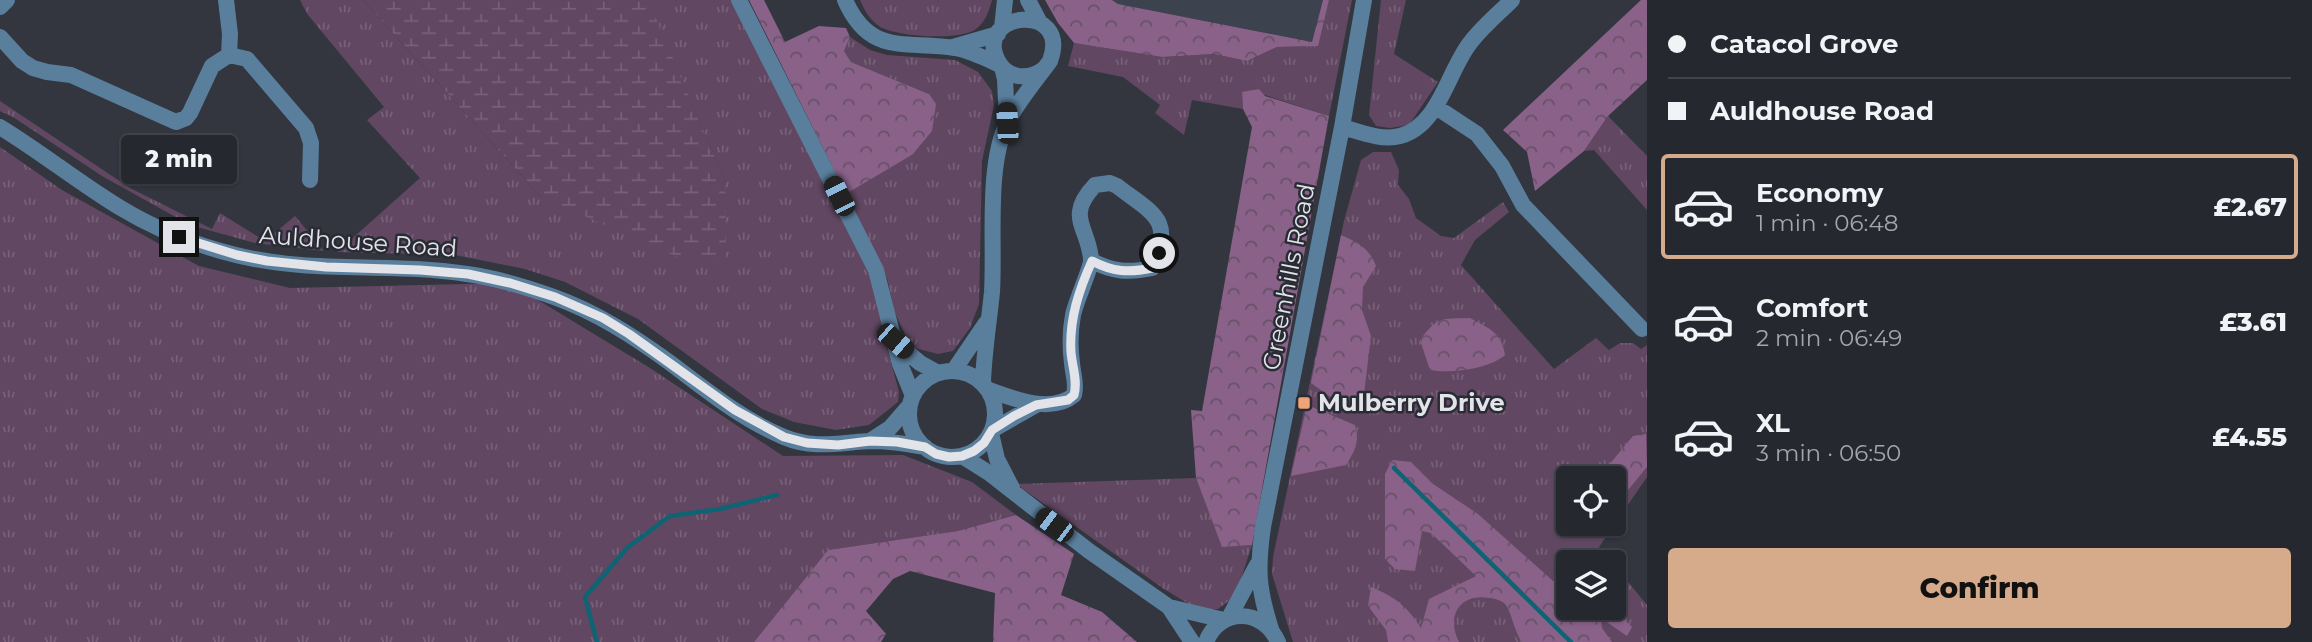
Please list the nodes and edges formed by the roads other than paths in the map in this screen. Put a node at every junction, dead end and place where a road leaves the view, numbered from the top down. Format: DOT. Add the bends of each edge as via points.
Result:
graph roads {
  1 [pos="7,0"];
  2 [pos="226,0"];
  3 [pos="739,0"];
  4 [pos="845,0"];
  5 [pos="1005,0"];
  6 [pos="1028,0"];
  7 [pos="1364,0"];
  8 [pos="1512,0"];
  9 [pos="0,7"];
  10 [pos="1040,23"];
  11 [pos="1000,31"];
  12 [pos="0,37"];
  13 [pos="952,48"];
  14 [pos="229,55"];
  15 [pos="1001,66"];
  16 [pos="1045,68"];
  17 [pos="1436,107"];
  18 [pos="1007,123"];
  19 [pos="0,127"];
  20 [pos="1342,127"];
  21 [pos="310,180"];
  22 [pos="1092,261"];
  23 [pos="988,319"];
  24 [pos="1642,329"];
  25 [pos="895,341"];
  26 [pos="946,371"];
  27 [pos="986,386"];
  28 [pos="911,400"];
  29 [pos="1036,405"];
  30 [pos="992,432"];
  31 [pos="870,441"];
  32 [pos="925,447"];
  33 [pos="962,456"];
  34 [pos="1019,499"];
  35 [pos="1258,563"];
  36 [pos="1169,607"];
  37 [pos="1227,619"];
  38 [pos="1274,635"];
  39 [pos="1192,642"];
  40 [pos="1206,642"];
  1 -- 9 [label="street"];
  2 -- 14 [label="street"];
  3 -- 25 [label="street" via="876,270"];
  4 -- 13 [label="street" via="863,29 883,42"];
  5 -- 11 [label="street"];
  6 -- 10 [label="street"];
  7 -- 20 [label="street, Greenhills Road"];
  8 -- 17 [label="street" via="1469,44"];
  10 -- 11 [label="street" via="1016,19"];
  10 -- 16 [label="street" via="1053,45"];
  11 -- 13 [label="street"];
  11 -- 15 [label="street" via="995,47"];
  12 -- 14 [label="street" via="33,68 71,75 176,122 190,113 212,66"];
  13 -- 15 [label="street"];
  14 -- 21 [label="street" via="247,59 306,128 311,144"];
  15 -- 16 [label="street" via="1023,77"];
  15 -- 18 [label="street"];
  16 -- 18 [label="street"];
  17 -- 20 [label="street" via="1414,131 1402,136 1388,138"];
  17 -- 24 [label="street" via="1477,134 1502,166 1523,205"];
  18 -- 23 [label="street" via="994,182"];
  19 -- 31 [label="street, Auldhouse Road" via="121,208 179,237 267,261 450,272 510,283 603,318 735,410 784,437 827,445"];
  20 -- 35 [label="street, Greenhills Road"];
  22 -- 22 [label="street" via="1106,269 1133,272 1152,268 1159,253 1163,232 1156,216 1110,183 1095,185 1084,197 1079,215"];
  22 -- 29 [label="street" via="1073,315 1074,395"];
  23 -- 26 [label="street"];
  23 -- 27 [label="street"];
  25 -- 26 [label="street" via="920,363"];
  25 -- 28 [label="street"];
  26 -- 27 [label="street" via="966,372"];
  26 -- 28 [label="street" via="921,384"];
  27 -- 29 [label="street"];
  27 -- 30 [label="street" via="996,410"];
  28 -- 31 [label="street" via="890,428"];
  28 -- 32 [label="street" via="910,424"];
  29 -- 30 [label="street"];
  30 -- 33 [label="street" via="984,443"];
  30 -- 34 [label="street" via="997,459"];
  31 -- 32 [label="street, Auldhouse Road"];
  32 -- 33 [label="street" via="936,454"];
  33 -- 34 [label="street"];
  34 -- 36 [label="street"];
  35 -- 37 [label="street, Greenhills Road"];
  35 -- 38 [label="street, Greenhills Road" via="1262,601"];
  36 -- 37 [label="street"];
  36 -- 39 [label="street"];
  37 -- 38 [label="street" via="1249,616"];
  37 -- 40 [label="street, Greenhills Road" via="1214,628"];
}
